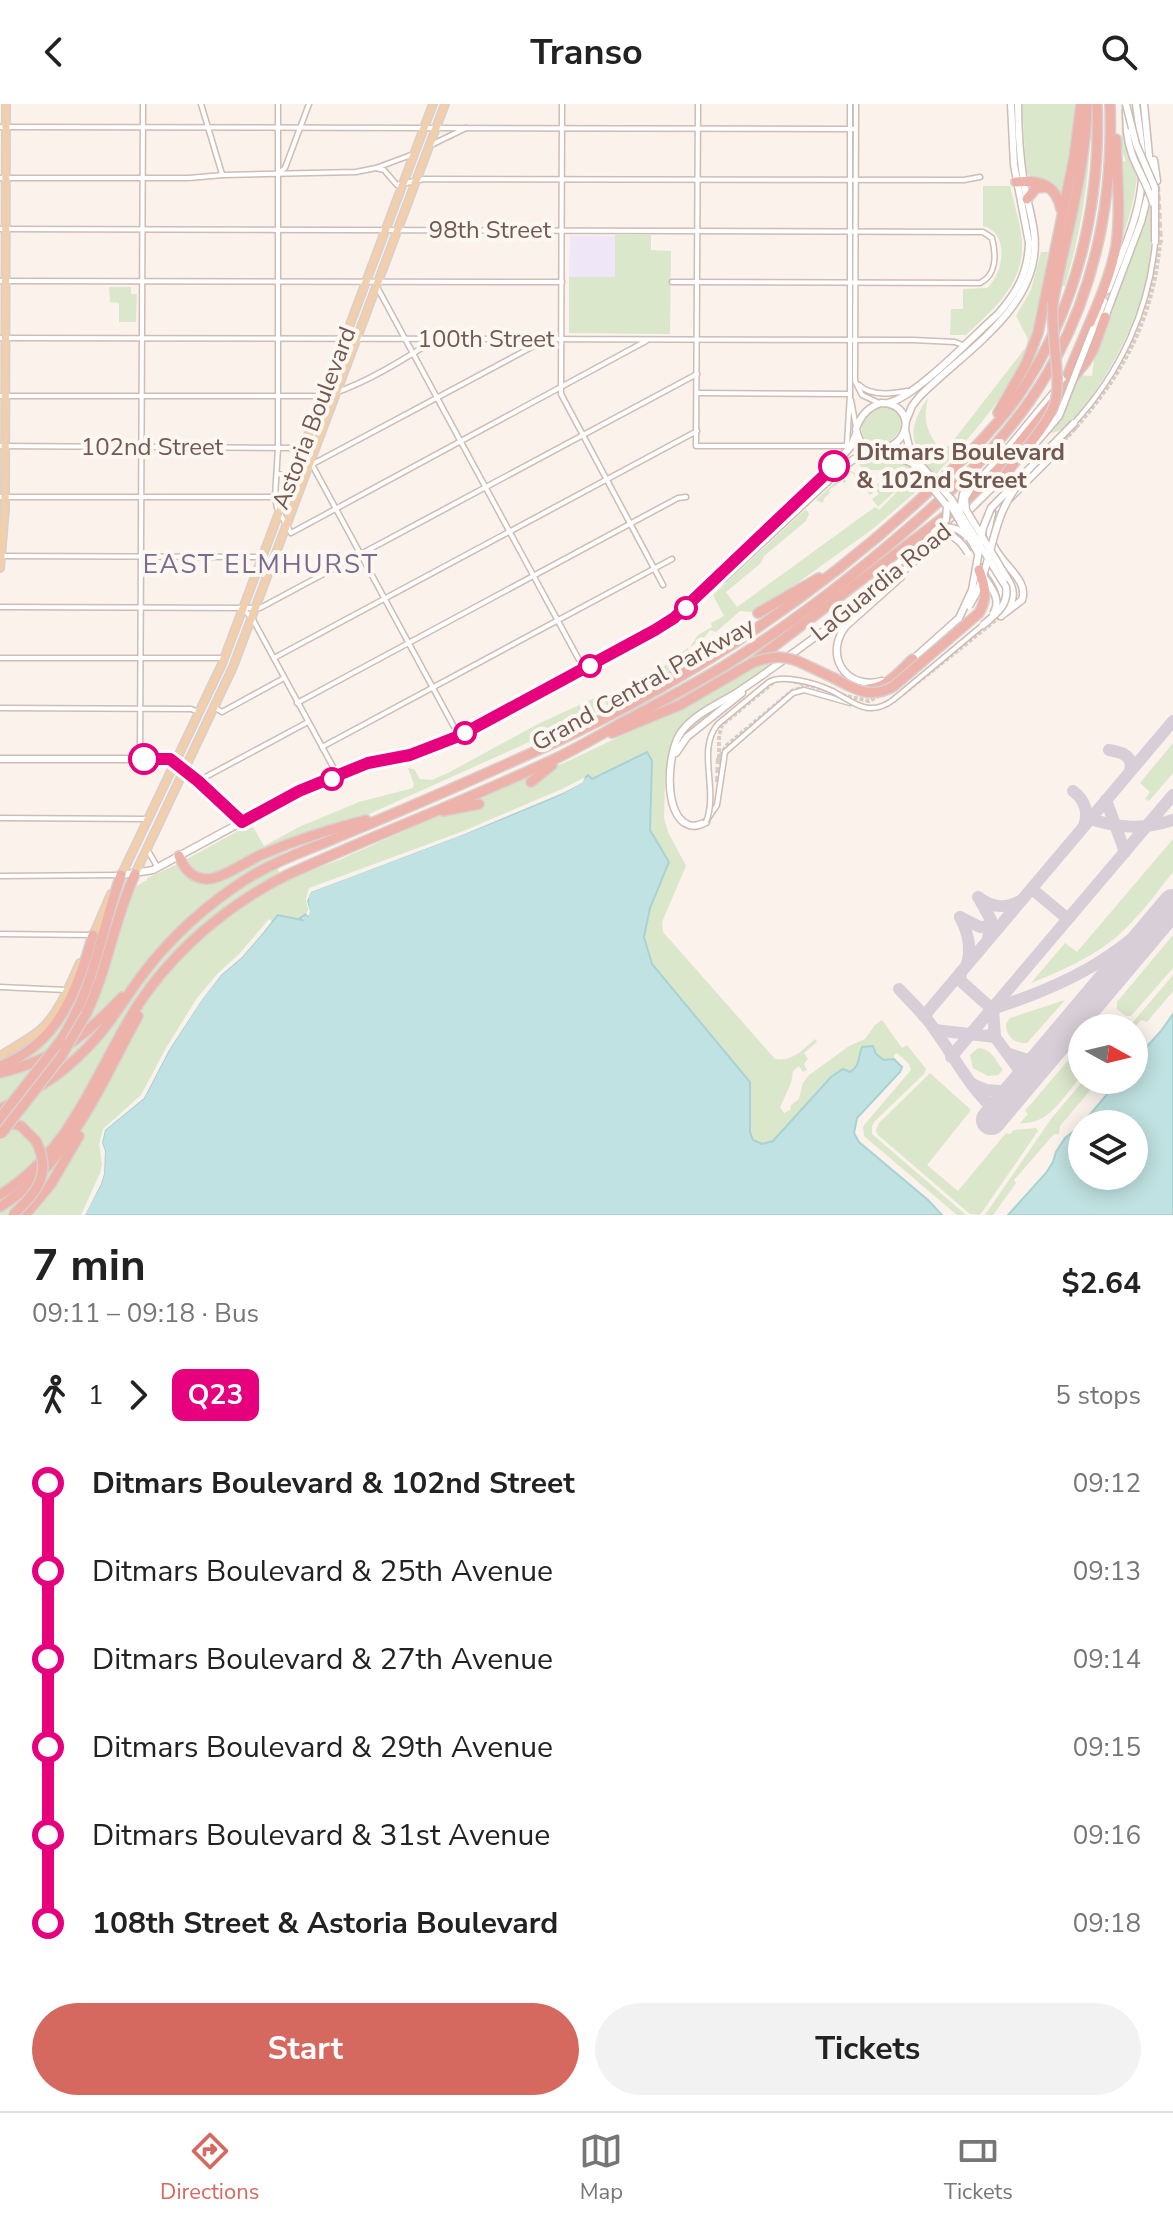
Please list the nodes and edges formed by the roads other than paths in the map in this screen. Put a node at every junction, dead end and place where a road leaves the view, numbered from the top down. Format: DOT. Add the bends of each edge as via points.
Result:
graph roads {
  1 [pos="6,104"];
  2 [pos="143,104"];
  3 [pos="201,104"];
  4 [pos="278,104"];
  5 [pos="309,104"];
  6 [pos="433,104"];
  7 [pos="445,104"];
  8 [pos="562,104"];
  9 [pos="698,104"];
  10 [pos="853,104"];
  11 [pos="1011,104"];
  12 [pos="1018,104"];
  13 [pos="1084,104"];
  14 [pos="1097,104"];
  15 [pos="1112,104"];
  16 [pos="1125,104"];
  17 [pos="1136,104"];
  18 [pos="1144,104"];
  19 [pos="3,127"];
  20 [pos="143,127"];
  21 [pos="208,127"];
  22 [pos="436,127"];
  23 [pos="278,128"];
  24 [pos="300,128"];
  25 [pos="424,128"];
  26 [pos="468,128"];
  27 [pos="562,128"];
  28 [pos="698,129"];
  29 [pos="853,129"];
  30 [pos="1147,138"];
  31 [pos="429,147"];
  32 [pos="414,154"];
  33 [pos="376,168"];
  34 [pos="278,174"];
  35 [pos="223,175"];
  36 [pos="980,177"];
  37 [pos="3,178"];
  38 [pos="143,178"];
  39 [pos="562,179"];
  40 [pos="698,179"];
  41 [pos="853,179"];
  42 [pos="416,180"];
  43 [pos="1157,181"];
  44 [pos="1020,182"];
  45 [pos="403,184"];
  46 [pos="1054,191"];
  47 [pos="1027,199"];
  48 [pos="1153,203"];
  49 [pos="3,229"];
  50 [pos="143,230"];
  51 [pos="278,230"];
  52 [pos="386,230"];
  53 [pos="398,230"];
  54 [pos="562,231"];
  55 [pos="697,231"];
  56 [pos="852,231"];
  57 [pos="1155,242"];
  58 [pos="1056,247"];
  59 [pos="3,281"];
  60 [pos="142,281"];
  61 [pos="278,281"];
  62 [pos="562,282"];
  63 [pos="672,282"];
  64 [pos="697,282"];
  65 [pos="374,283"];
  66 [pos="852,283"];
  67 [pos="1105,317"];
  68 [pos="2,338"];
  69 [pos="142,338"];
  70 [pos="344,338"];
  71 [pos="357,338"];
  72 [pos="278,339"];
  73 [pos="405,339"];
  74 [pos="436,339"];
  75 [pos="524,340"];
  76 [pos="546,340"];
  77 [pos="561,340"];
  78 [pos="648,340"];
  79 [pos="697,340"];
  80 [pos="852,340"];
  81 [pos="966,348"];
  82 [pos="526,350"];
  83 [pos="413,355"];
  84 [pos="344,374"];
  85 [pos="697,374"];
  86 [pos="1068,375"];
  87 [pos="855,381"];
  88 [pos="923,382"];
  89 [pos="352,385"];
  90 [pos="561,388"];
  91 [pos="697,393"];
  92 [pos="330,394"];
  93 [pos="850,394"];
  94 [pos="2,396"];
  95 [pos="142,396"];
  96 [pos="277,397"];
  97 [pos="437,398"];
  98 [pos="884,403"];
  99 [pos="1074,423"];
  100 [pos="905,425"];
  101 [pos="697,431"];
  102 [pos="856,432"];
  103 [pos="583,434"];
  104 [pos="461,442"];
  105 [pos="2,446"];
  106 [pos="1062,446"];
  107 [pos="142,447"];
  108 [pos="278,448"];
  109 [pos="303,448"];
  110 [pos="848,448"];
  111 [pos="974,449"];
  112 [pos="878,451"];
  113 [pos="914,462"];
  114 [pos="311,465"];
  115 [pos="277,474"];
  116 [pos="1005,475"];
  117 [pos="293,476"];
  118 [pos="606,479"];
  119 [pos="979,480"];
  120 [pos="1025,481"];
  121 [pos="1017,486"];
  122 [pos="485,487"];
  123 [pos="940,487"];
  124 [pos="2,497"];
  125 [pos="275,497"];
  126 [pos="686,497"];
  127 [pos="142,498"];
  128 [pos="999,509"];
  129 [pos="278,510"];
  130 [pos="336,510"];
  131 [pos="960,513"];
  132 [pos="992,514"];
  133 [pos="630,524"];
  134 [pos="289,529"];
  135 [pos="510,531"];
  136 [pos="934,532"];
  137 [pos="914,550"];
  138 [pos="927,551"];
  139 [pos="978,553"];
  140 [pos="361,554"];
  141 [pos="0,556"];
  142 [pos="141,557"];
  143 [pos="263,557"];
  144 [pos="672,559"];
  145 [pos="0,568"];
  146 [pos="654,568"];
  147 [pos="837,570"];
  148 [pos="979,570"];
  149 [pos="533,575"];
  150 [pos="663,585"];
  151 [pos="1012,586"];
  152 [pos="1003,594"];
  153 [pos="384,599"];
  154 [pos="696,599"];
  155 [pos="0,607"];
  156 [pos="141,607"];
  157 [pos="242,608"];
  158 [pos="258,608"];
  159 [pos="986,608"];
  160 [pos="758,613"];
  161 [pos="1001,616"];
  162 [pos="252,618"];
  163 [pos="959,618"];
  164 [pos="558,620"];
  165 [pos="983,625"];
  166 [pos="818,634"];
  167 [pos="408,643"];
  168 [pos="0,658"];
  169 [pos="141,658"];
  170 [pos="224,658"];
  171 [pos="274,658"];
  172 [pos="913,659"];
  173 [pos="687,663"];
  174 [pos="752,663"];
  175 [pos="584,669"];
  176 [pos="832,677"];
  177 [pos="284,678"];
  178 [pos="753,682"];
  179 [pos="433,687"];
  180 [pos="656,691"];
  181 [pos="297,703"];
  182 [pos="850,703"];
  183 [pos="214,707"];
  184 [pos="0,708"];
  185 [pos="141,708"];
  186 [pos="199,712"];
  187 [pos="308,722"];
  188 [pos="459,736"];
  189 [pos="587,743"];
  190 [pos="322,747"];
  191 [pos="571,751"];
  192 [pos="676,753"];
  193 [pos="0,759"];
  194 [pos="140,759"];
  195 [pos="174,763"];
  196 [pos="184,769"];
  197 [pos="338,777"];
  198 [pos="198,781"];
  199 [pos="531,782"];
  200 [pos="479,804"];
  201 [pos="432,812"];
  202 [pos="392,813"];
  203 [pos="0,818"];
  204 [pos="148,819"];
  205 [pos="242,822"];
  206 [pos="706,822"];
  207 [pos="147,848"];
  208 [pos="179,856"];
  209 [pos="158,868"];
  210 [pos="135,874"];
  211 [pos="121,875"];
  212 [pos="0,876"];
  213 [pos="0,934"];
  214 [pos="201,934"];
  215 [pos="93,935"];
  216 [pos="146,971"];
  217 [pos="0,987"];
  218 [pos="67,990"];
  219 [pos="0,1056"];
  220 [pos="0,1066"];
  221 [pos="109,1071"];
  222 [pos="0,1073"];
  223 [pos="0,1109"];
  224 [pos="0,1119"];
  225 [pos="0,1133"];
  226 [pos="71,1149"];
  227 [pos="0,1195"];
  228 [pos="0,1207"];
  229 [pos="13,1215"];
  230 [pos="25,1215"];
  231 [pos="33,1215"];
  1 -- 19 [label="main road"];
  2 -- 20 [label="street"];
  3 -- 21 [label="street"];
  4 -- 23 [label="street"];
  5 -- 24 [label="street"];
  6 -- 25 [label="main road, Astoria Boulevard"];
  7 -- 22 [label="main road, Astoria Boulevard"];
  8 -- 27 [label="street"];
  9 -- 28 [label="street"];
  10 -- 29 [label="street"];
  11 -- 44 [label="street" via="1013,158"];
  12 -- 44 [label="street"];
  13 -- 58 [label="highway"];
  13 -- 116 [label="highway, bridge" via="1081,168 1053,303 1054,405"];
  14 -- 111 [label="highway, Grand Central Parkway" via="1092,203 1070,290 1025,384"];
  15 -- 86 [label="highway" via="1115,248"];
  15 -- 189 [label="highway, Grand Central Parkway" via="1105,204 1087,285 1056,358 1006,433 916,522 825,595 726,665"];
  16 -- 48 [label="street, bridge" via="1129,150"];
  16 -- 57 [label="street, bridge" via="1155,188"];
  17 -- 116 [label="street, LaGuardia Road, bridge" via="1142,169 1129,234 1059,416"];
  18 -- 30 [label="street"];
  19 -- 20 [label="street"];
  19 -- 37 [label="main road"];
  20 -- 21 [label="street"];
  20 -- 38 [label="street"];
  21 -- 23 [label="street"];
  21 -- 35 [label="street"];
  22 -- 25 [label="street"];
  22 -- 26 [label="street"];
  22 -- 31 [label="main road, Astoria Boulevard"];
  23 -- 24 [label="street"];
  23 -- 34 [label="street"];
  24 -- 25 [label="street"];
  24 -- 34 [label="street"];
  25 -- 32 [label="main road, Astoria Boulevard"];
  26 -- 27 [label="street"];
  26 -- 31 [label="street"];
  27 -- 28 [label="street"];
  27 -- 39 [label="street"];
  28 -- 29 [label="street"];
  28 -- 40 [label="street"];
  29 -- 41 [label="street"];
  30 -- 43 [label="street"];
  30 -- 67 [label="street" via="1147,200"];
  31 -- 42 [label="main road, Astoria Boulevard"];
  32 -- 33 [label="street"];
  32 -- 45 [label="main road, Astoria Boulevard"];
  33 -- 34 [label="street"];
  33 -- 45 [label="street"];
  34 -- 35 [label="street"];
  34 -- 51 [label="street"];
  35 -- 38 [label="street"];
  36 -- 41 [label="street"];
  37 -- 38 [label="street"];
  37 -- 49 [label="main road"];
  38 -- 50 [label="street"];
  39 -- 40 [label="street"];
  39 -- 42 [label="street"];
  39 -- 54 [label="street"];
  40 -- 41 [label="street"];
  40 -- 55 [label="street"];
  41 -- 56 [label="street"];
  42 -- 45 [label="street"];
  42 -- 53 [label="main road, Astoria Boulevard"];
  44 -- 46 [label="highway" via="1044,184"];
  44 -- 47 [label="street"];
  44 -- 81 [label="street" via="1029,243 1023,279"];
  45 -- 52 [label="main road, Astoria Boulevard"];
  46 -- 47 [label="highway" via="1038,188"];
  46 -- 58 [label="highway" via="1061,209"];
  47 -- 81 [label="street" via="1035,242 1029,280 1004,318"];
  49 -- 50 [label="street, 98th Street"];
  49 -- 59 [label="main road"];
  50 -- 51 [label="street, 98th Street"];
  50 -- 60 [label="street"];
  51 -- 52 [label="street, 98th Street"];
  51 -- 61 [label="street"];
  52 -- 53 [label="street, 98th Street"];
  52 -- 65 [label="main road, Astoria Boulevard"];
  53 -- 54 [label="street, 98th Street"];
  53 -- 65 [label="main road, Astoria Boulevard"];
  54 -- 55 [label="street, 98th Street"];
  54 -- 62 [label="street"];
  55 -- 56 [label="street, 98th Street"];
  55 -- 64 [label="street"];
  56 -- 66 [label="street"];
  56 -- 66 [label="street, 98th Street" via="986,232 995,260 990,276 980,283"];
  57 -- 99 [label="street" via="1130,340"];
  58 -- 111 [label="highway" via="1033,349"];
  59 -- 60 [label="street"];
  59 -- 68 [label="main road"];
  60 -- 61 [label="street"];
  60 -- 69 [label="street"];
  61 -- 65 [label="street"];
  61 -- 72 [label="street"];
  62 -- 65 [label="street"];
  62 -- 77 [label="street"];
  63 -- 64 [label="street"];
  64 -- 66 [label="street"];
  64 -- 79 [label="street"];
  65 -- 70 [label="main road, Astoria Boulevard"];
  65 -- 71 [label="main road, Astoria Boulevard"];
  65 -- 73 [label="street"];
  66 -- 80 [label="street"];
  67 -- 86 [label="street" via="1092,345"];
  67 -- 174 [label="highway" via="1085,363 982,487"];
  68 -- 69 [label="street, 100th Street"];
  68 -- 94 [label="main road"];
  69 -- 72 [label="street, 100th Street"];
  69 -- 95 [label="street"];
  70 -- 71 [label="street, 100th Street"];
  70 -- 72 [label="street, 100th Street"];
  70 -- 92 [label="main road, Astoria Boulevard"];
  71 -- 73 [label="street, 100th Street"];
  71 -- 84 [label="main road, Astoria Boulevard"];
  72 -- 96 [label="street"];
  73 -- 74 [label="street, 100th Street"];
  73 -- 83 [label="street"];
  74 -- 75 [label="street, 100th Street"];
  74 -- 83 [label="street"];
  75 -- 76 [label="street, 100th Street"];
  75 -- 82 [label="street"];
  76 -- 77 [label="street, 100th Street"];
  76 -- 82 [label="street"];
  77 -- 78 [label="street, 100th Street"];
  77 -- 90 [label="street"];
  78 -- 79 [label="street, 100th Street"];
  78 -- 90 [label="street"];
  79 -- 80 [label="street, 100th Street"];
  79 -- 85 [label="street"];
  80 -- 81 [label="street, 100th Street" via="942,341"];
  80 -- 87 [label="street"];
  80 -- 93 [label="street"];
  81 -- 88 [label="street"];
  81 -- 100 [label="street" via="919,397"];
  82 -- 97 [label="street"];
  83 -- 89 [label="street"];
  83 -- 97 [label="street"];
  84 -- 89 [label="street"];
  84 -- 92 [label="main road, Astoria Boulevard"];
  85 -- 91 [label="street"];
  85 -- 103 [label="street"];
  86 -- 119 [label="street"];
  87 -- 88 [label="street" via="872,392 903,392"];
  87 -- 98 [label="street" via="862,395"];
  88 -- 98 [label="street" via="902,398"];
  89 -- 92 [label="street"];
  90 -- 103 [label="street"];
  90 -- 104 [label="street"];
  91 -- 93 [label="street"];
  91 -- 101 [label="street"];
  92 -- 96 [label="street"];
  92 -- 109 [label="main road, Astoria Boulevard"];
  92 -- 114 [label="main road, Astoria Boulevard"];
  93 -- 102 [label="street"];
  93 -- 110 [label="street"];
  94 -- 95 [label="street"];
  94 -- 105 [label="main road"];
  95 -- 96 [label="street"];
  95 -- 107 [label="street"];
  96 -- 108 [label="street"];
  97 -- 104 [label="street"];
  97 -- 114 [label="street"];
  98 -- 100 [label="street" via="898,408"];
  98 -- 102 [label="street" via="871,407"];
  99 -- 163 [label="street, bridge" via="991,508 972,590"];
  100 -- 112 [label="street" via="897,442"];
  100 -- 113 [label="street"];
  101 -- 110 [label="street" via="696,446"];
  101 -- 118 [label="street"];
  102 -- 110 [label="street"];
  102 -- 112 [label="street" via="861,442"];
  103 -- 118 [label="street"];
  103 -- 122 [label="street"];
  104 -- 122 [label="street"];
  104 -- 130 [label="street"];
  105 -- 107 [label="street, 102nd Street"];
  105 -- 124 [label="main road"];
  106 -- 128 [label="street"];
  107 -- 108 [label="street, 102nd Street"];
  107 -- 127 [label="street"];
  108 -- 109 [label="street, 102nd Street"];
  108 -- 115 [label="street"];
  109 -- 114 [label="street"];
  109 -- 117 [label="main road, Astoria Boulevard"];
  110 -- 154 [label="street"];
  111 -- 147 [label="highway, Grand Central Parkway"];
  112 -- 113 [label="street"];
  112 -- 154 [label="street" via="843,467"];
  113 -- 123 [label="street, bridge"];
  113 -- 136 [label="street, bridge" via="947,506 946,520"];
  114 -- 130 [label="street"];
  114 -- 134 [label="main road, Astoria Boulevard"];
  115 -- 117 [label="street"];
  115 -- 125 [label="street"];
  116 -- 138 [label="street, LaGuardia Road"];
  117 -- 129 [label="main road, Astoria Boulevard"];
  118 -- 133 [label="street"];
  118 -- 135 [label="street"];
  119 -- 131 [label="street, bridge" via="963,494"];
  119 -- 151 [label="street, bridge" via="966,495 966,510"];
  120 -- 128 [label="street"];
  121 -- 163 [label="street, bridge" via="997,523 976,594"];
  122 -- 135 [label="street"];
  122 -- 140 [label="street"];
  123 -- 131 [label="street, bridge"];
  123 -- 139 [label="street, bridge"];
  124 -- 127 [label="street"];
  124 -- 141 [label="main road"];
  125 -- 127 [label="street"];
  125 -- 129 [label="street"];
  126 -- 133 [label="street"];
  127 -- 142 [label="street"];
  128 -- 132 [label="street"];
  129 -- 134 [label="street"];
  129 -- 143 [label="main road, Astoria Boulevard"];
  130 -- 134 [label="street"];
  130 -- 140 [label="street"];
  131 -- 165 [label="street, bridge" via="1007,591 1001,609"];
  132 -- 161 [label="street" via="990,541 1024,589 1022,600"];
  133 -- 146 [label="street"];
  133 -- 149 [label="street"];
  134 -- 158 [label="main road, Astoria Boulevard"];
  135 -- 149 [label="street"];
  135 -- 153 [label="street"];
  136 -- 137 [label="street, bridge"];
  136 -- 139 [label="street, bridge" via="958,529"];
  137 -- 148 [label="street, bridge" via="933,536 951,535"];
  137 -- 166 [label="street"];
  138 -- 166 [label="street, LaGuardia Road"];
  138 -- 172 [label="street" via="846,626 838,641 837,658 845,672 866,683 880,682"];
  139 -- 152 [label="street"];
  140 -- 153 [label="street"];
  140 -- 158 [label="street"];
  141 -- 142 [label="street"];
  141 -- 145 [label="main road"];
  142 -- 143 [label="street"];
  142 -- 156 [label="street"];
  143 -- 157 [label="main road, Astoria Boulevard"];
  144 -- 146 [label="street"];
  146 -- 150 [label="street"];
  146 -- 164 [label="street"];
  147 -- 160 [label="highway"];
  147 -- 180 [label="highway, Grand Central Parkway"];
  148 -- 165 [label="street, bridge" via="997,603"];
  148 -- 176 [label="highway, bridge" via="986,591 979,613 894,686 867,693"];
  149 -- 164 [label="street"];
  149 -- 167 [label="street"];
  151 -- 152 [label="street"];
  151 -- 161 [label="street" via="1012,600"];
  152 -- 159 [label="street"];
  152 -- 161 [label="street"];
  153 -- 167 [label="street"];
  153 -- 171 [label="street"];
  154 -- 175 [label="street" via="655,630"];
  155 -- 156 [label="street"];
  156 -- 157 [label="street"];
  156 -- 169 [label="street"];
  157 -- 158 [label="street"];
  157 -- 162 [label="street"];
  157 -- 170 [label="main road, Astoria Boulevard"];
  158 -- 162 [label="main road, Astoria Boulevard"];
  162 -- 171 [label="street"];
  162 -- 183 [label="main road, Astoria Boulevard"];
  163 -- 172 [label="street"];
  164 -- 175 [label="street"];
  164 -- 179 [label="street"];
  165 -- 182 [label="street, bridge" via="885,705"];
  166 -- 178 [label="street, LaGuardia Road"];
  167 -- 179 [label="street"];
  167 -- 181 [label="street"];
  168 -- 169 [label="street"];
  169 -- 170 [label="street"];
  169 -- 185 [label="street"];
  170 -- 186 [label="main road, Astoria Boulevard"];
  171 -- 177 [label="street"];
  172 -- 176 [label="highway, bridge" via="874,688 858,688"];
  173 -- 180 [label="highway"];
  174 -- 176 [label="highway, bridge" via="785,657"];
  174 -- 189 [label="highway" via="668,711"];
  175 -- 188 [label="street"];
  177 -- 181 [label="street"];
  177 -- 183 [label="street" via="222,712"];
  178 -- 192 [label="street" via="687,737"];
  178 -- 206 [label="street" via="684,728 674,745 670,759 675,814 688,824"];
  179 -- 188 [label="street"];
  179 -- 190 [label="street"];
  180 -- 202 [label="highway, Grand Central Parkway"];
  181 -- 187 [label="street"];
  182 -- 206 [label="street, bridge" via="795,692 726,750 717,805"];
  182 -- 206 [label="street, bridge" via="829,689 774,679 716,725 708,746 711,799"];
  183 -- 196 [label="main road, Astoria Boulevard"];
  184 -- 185 [label="street"];
  185 -- 186 [label="street"];
  185 -- 194 [label="street"];
  186 -- 195 [label="main road, Astoria Boulevard"];
  187 -- 190 [label="street"];
  187 -- 198 [label="street"];
  188 -- 197 [label="street"];
  189 -- 191 [label="highway, Grand Central Parkway"];
  190 -- 197 [label="street"];
  191 -- 199 [label="highway"];
  191 -- 201 [label="highway, Grand Central Parkway"];
  193 -- 194 [label="street"];
  194 -- 195 [label="street"];
  195 -- 196 [label="street"];
  195 -- 204 [label="main road, Astoria Boulevard"];
  196 -- 198 [label="street"];
  196 -- 207 [label="main road, Astoria Boulevard"];
  197 -- 205 [label="street"];
  198 -- 205 [label="street"];
  200 -- 201 [label="highway"];
  201 -- 214 [label="highway, Grand Central Parkway" via="273,882"];
  202 -- 208 [label="highway" via="290,843 212,878 190,873"];
  202 -- 216 [label="highway, Grand Central Parkway" via="244,881 192,920"];
  203 -- 204 [label="street"];
  204 -- 211 [label="main road, Astoria Boulevard"];
  205 -- 208 [label="street"];
  207 -- 209 [label="street"];
  207 -- 210 [label="main road, Astoria Boulevard"];
  208 -- 209 [label="street"];
  209 -- 210 [label="street"];
  210 -- 211 [label="street"];
  210 -- 225 [label="highway, bridge" via="86,1014 66,1050"];
  211 -- 212 [label="street"];
  211 -- 215 [label="main road, Astoria Boulevard"];
  211 -- 224 [label="highway, bridge" via="78,1010"];
  213 -- 215 [label="street"];
  214 -- 221 [label="highway, Grand Central Parkway" via="151,994"];
  214 -- 227 [label="highway, Grand Central Parkway" via="143,998 60,1141"];
  215 -- 218 [label="main road, Astoria Boulevard"];
  215 -- 220 [label="highway" via="78,986 59,1021 31,1050"];
  216 -- 222 [label="highway" via="83,1036 51,1055"];
  216 -- 223 [label="highway, Grand Central Parkway" via="84,1052 50,1080"];
  217 -- 218 [label="street"];
  218 -- 219 [label="main road, Astoria Boulevard" via="42,1028"];
  221 -- 226 [label="highway"];
  221 -- 228 [label="highway, Grand Central Parkway" via="60,1153"];
  224 -- 229 [label="highway, bridge" via="21,1126 36,1141 43,1160 41,1179"];
  226 -- 230 [label="highway"];
  226 -- 231 [label="highway"];
}
